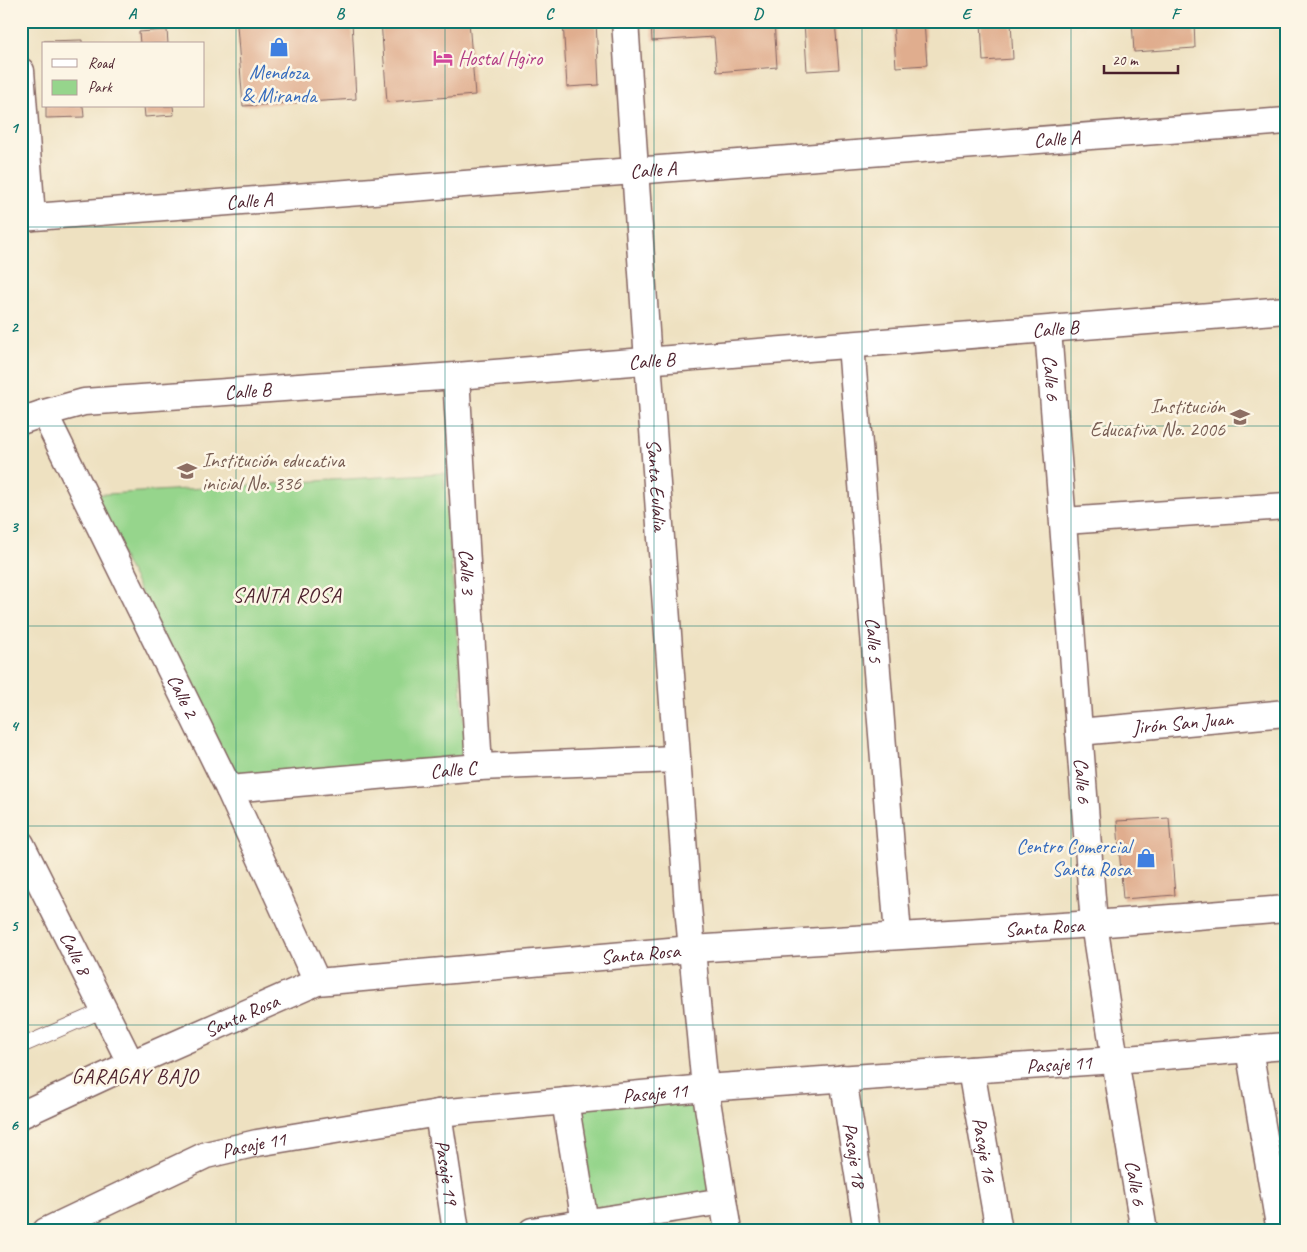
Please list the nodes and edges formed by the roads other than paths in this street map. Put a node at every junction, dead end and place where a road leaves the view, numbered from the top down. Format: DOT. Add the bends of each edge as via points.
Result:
graph roads {
  1 [pos="625,21"];
  2 [pos="21,71"];
  3 [pos="1286,121"];
  4 [pos="634,171"];
  5 [pos="27,218"];
  6 [pos="1286,310"];
  7 [pos="1048,330"];
  8 [pos="851,346"];
  9 [pos="648,361"];
  10 [pos="456,376"];
  11 [pos="32,417"];
  12 [pos="1286,506"];
  13 [pos="1064,521"];
  14 [pos="1286,713"];
  15 [pos="1079,732"];
  16 [pos="677,759"];
  17 [pos="479,767"];
  18 [pos="229,789"];
  19 [pos="21,844"];
  20 [pos="1286,909"];
  21 [pos="1094,924"];
  22 [pos="898,935"];
  23 [pos="692,948"];
  24 [pos="316,982"];
  25 [pos="104,1010"];
  26 [pos="21,1046"];
  27 [pos="1286,1046"];
  28 [pos="1249,1050"];
  29 [pos="1115,1060"];
  30 [pos="131,1064"];
  31 [pos="971,1070"];
  32 [pos="843,1078"];
  33 [pos="705,1088"];
  34 [pos="565,1101"];
  35 [pos="438,1113"];
  36 [pos="21,1115"];
  37 [pos="723,1202"];
  38 [pos="585,1223"];
  39 [pos="46,1231"];
  40 [pos="456,1231"];
  41 [pos="532,1231"];
  42 [pos="728,1231"];
  43 [pos="867,1231"];
  44 [pos="999,1231"];
  45 [pos="1144,1231"];
  46 [pos="1280,1231"];
  1 -- 4 [label="street, Santa Eulalia"];
  2 -- 5 [label="street"];
  3 -- 4 [label="street, Calle A"];
  4 -- 5 [label="street, Calle A"];
  4 -- 9 [label="street, Santa Eulalia"];
  6 -- 7 [label="street, Calle B"];
  7 -- 8 [label="street, Calle B"];
  7 -- 13 [label="street, Calle 6"];
  8 -- 9 [label="street, Calle B"];
  8 -- 22 [label="street, Calle 5"];
  9 -- 10 [label="street, Calle B"];
  9 -- 16 [label="street, Santa Eulalia"];
  10 -- 11 [label="street, Calle B" via="84,402"];
  10 -- 17 [label="street, Calle 3"];
  11 -- 18 [label="street, Calle 2"];
  12 -- 13 [label="street"];
  13 -- 15 [label="street, Calle 6"];
  14 -- 15 [label="street, Jirón San Juan"];
  15 -- 21 [label="street, Calle 6"];
  16 -- 17 [label="street, Calle C"];
  16 -- 23 [label="street, Santa Eulalia"];
  17 -- 18 [label="street, Calle C"];
  18 -- 24 [label="street, Calle 2"];
  19 -- 25 [label="street, Calle 8"];
  20 -- 21 [label="street, Santa Rosa"];
  21 -- 22 [label="street, Santa Rosa"];
  21 -- 29 [label="street, Calle 6"];
  22 -- 23 [label="street, Santa Rosa"];
  23 -- 24 [label="street, Santa Rosa"];
  23 -- 33 [label="street, Santa Eulalia"];
  24 -- 30 [label="street, Santa Rosa"];
  25 -- 26 [label="lane"];
  25 -- 30 [label="street, Calle 8"];
  27 -- 28 [label="street, Pasaje 11"];
  28 -- 29 [label="street, Pasaje 11"];
  28 -- 46 [label="street"];
  29 -- 31 [label="street, Pasaje 11"];
  29 -- 45 [label="street, Calle 6"];
  30 -- 36 [label="street, Santa Rosa"];
  31 -- 32 [label="street, Pasaje 11"];
  31 -- 44 [label="street, Pasaje 16"];
  32 -- 33 [label="street, Pasaje 11"];
  32 -- 43 [label="street, Pasaje 18"];
  33 -- 34 [label="street, Pasaje 11"];
  33 -- 37 [label="street, Santa Eulalia"];
  34 -- 35 [label="street, Pasaje 11"];
  34 -- 38 [label="street"];
  35 -- 39 [label="street, Pasaje 11" via="257,1143 206,1155"];
  35 -- 40 [label="street, Pasaje 19"];
  37 -- 38 [label="street"];
  37 -- 42 [label="street, Santa Eulalia"];
  38 -- 41 [label="street"];
}
